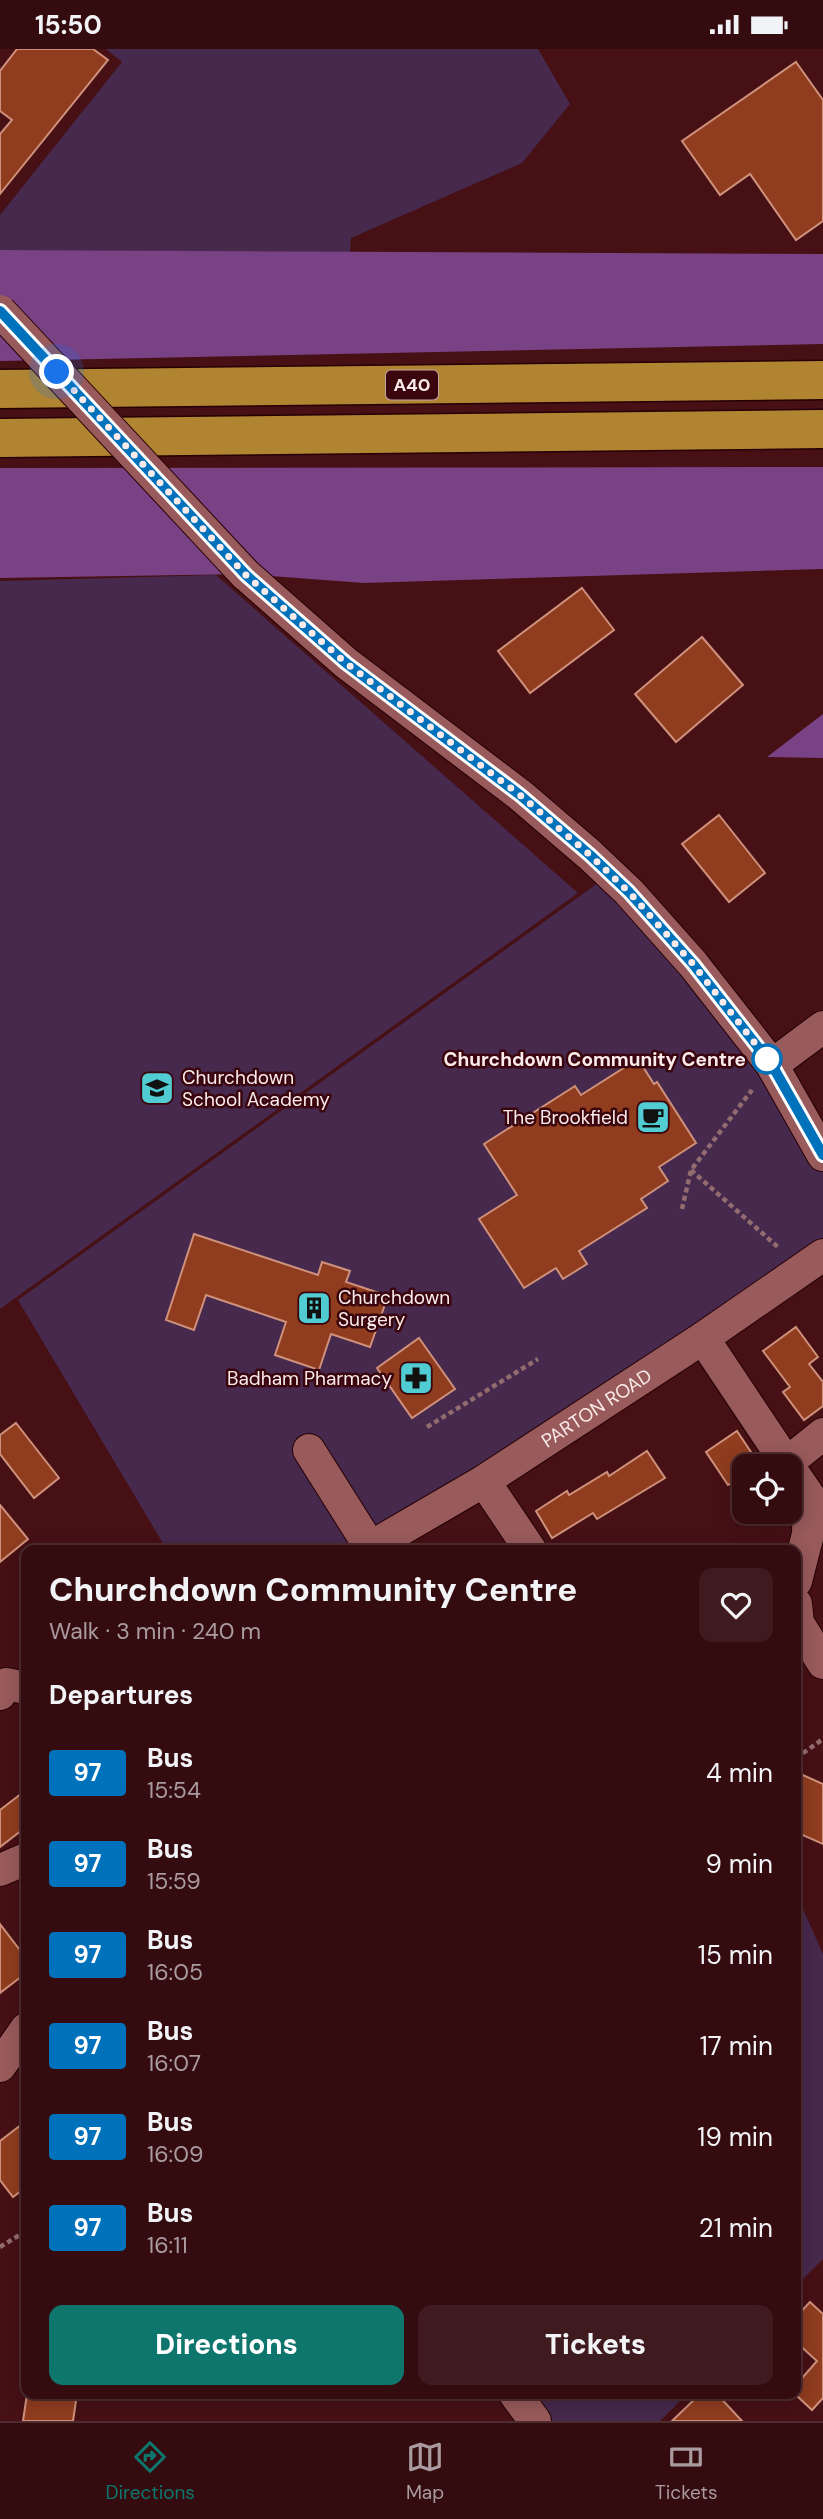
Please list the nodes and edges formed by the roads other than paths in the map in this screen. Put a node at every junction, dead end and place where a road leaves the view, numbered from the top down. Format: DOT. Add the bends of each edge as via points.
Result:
graph roads {
  1 [pos="0,311"];
  2 [pos="823,380"];
  3 [pos="0,389"];
  4 [pos="823,429"];
  5 [pos="0,438"];
  6 [pos="823,1027"];
  7 [pos="772,1065"];
  8 [pos="823,1155"];
  9 [pos="813,1262"];
  10 [pos="703,1338"];
  11 [pos="823,1434"];
  12 [pos="309,1450"];
  13 [pos="780,1454"];
  14 [pos="801,1454"];
  15 [pos="484,1481"];
  16 [pos="802,1486"];
  17 [pos="365,1545"];
  18 [pos="374,1545"];
  19 [pos="527,1545"];
  20 [pos="801,1561"];
  21 [pos="801,1628"];
  22 [pos="823,1663"];
  23 [pos="21,1861"];
  24 [pos="0,1870"];
  25 [pos="519,2399"];
  26 [pos="535,2421"];
  1 -- 7 [label="street, bridge" via="246,575 346,663 520,795 629,892"];
  2 -- 3 [label="highway, A40"];
  4 -- 5 [label="highway"];
  6 -- 7 [label="street"];
  7 -- 8 [label="street"];
  9 -- 10 [label="street, PARTON ROAD"];
  10 -- 13 [label="street"];
  10 -- 15 [label="street, PARTON ROAD"];
  11 -- 14 [label="street"];
  12 -- 17 [label="street"];
  15 -- 18 [label="street, PARTON ROAD"];
  15 -- 19 [label="street"];
  16 -- 20 [label="street" via="809,1496 808,1534"];
  21 -- 22 [label="street"];
  23 -- 24 [label="street"];
  25 -- 26 [label="street"];
}
